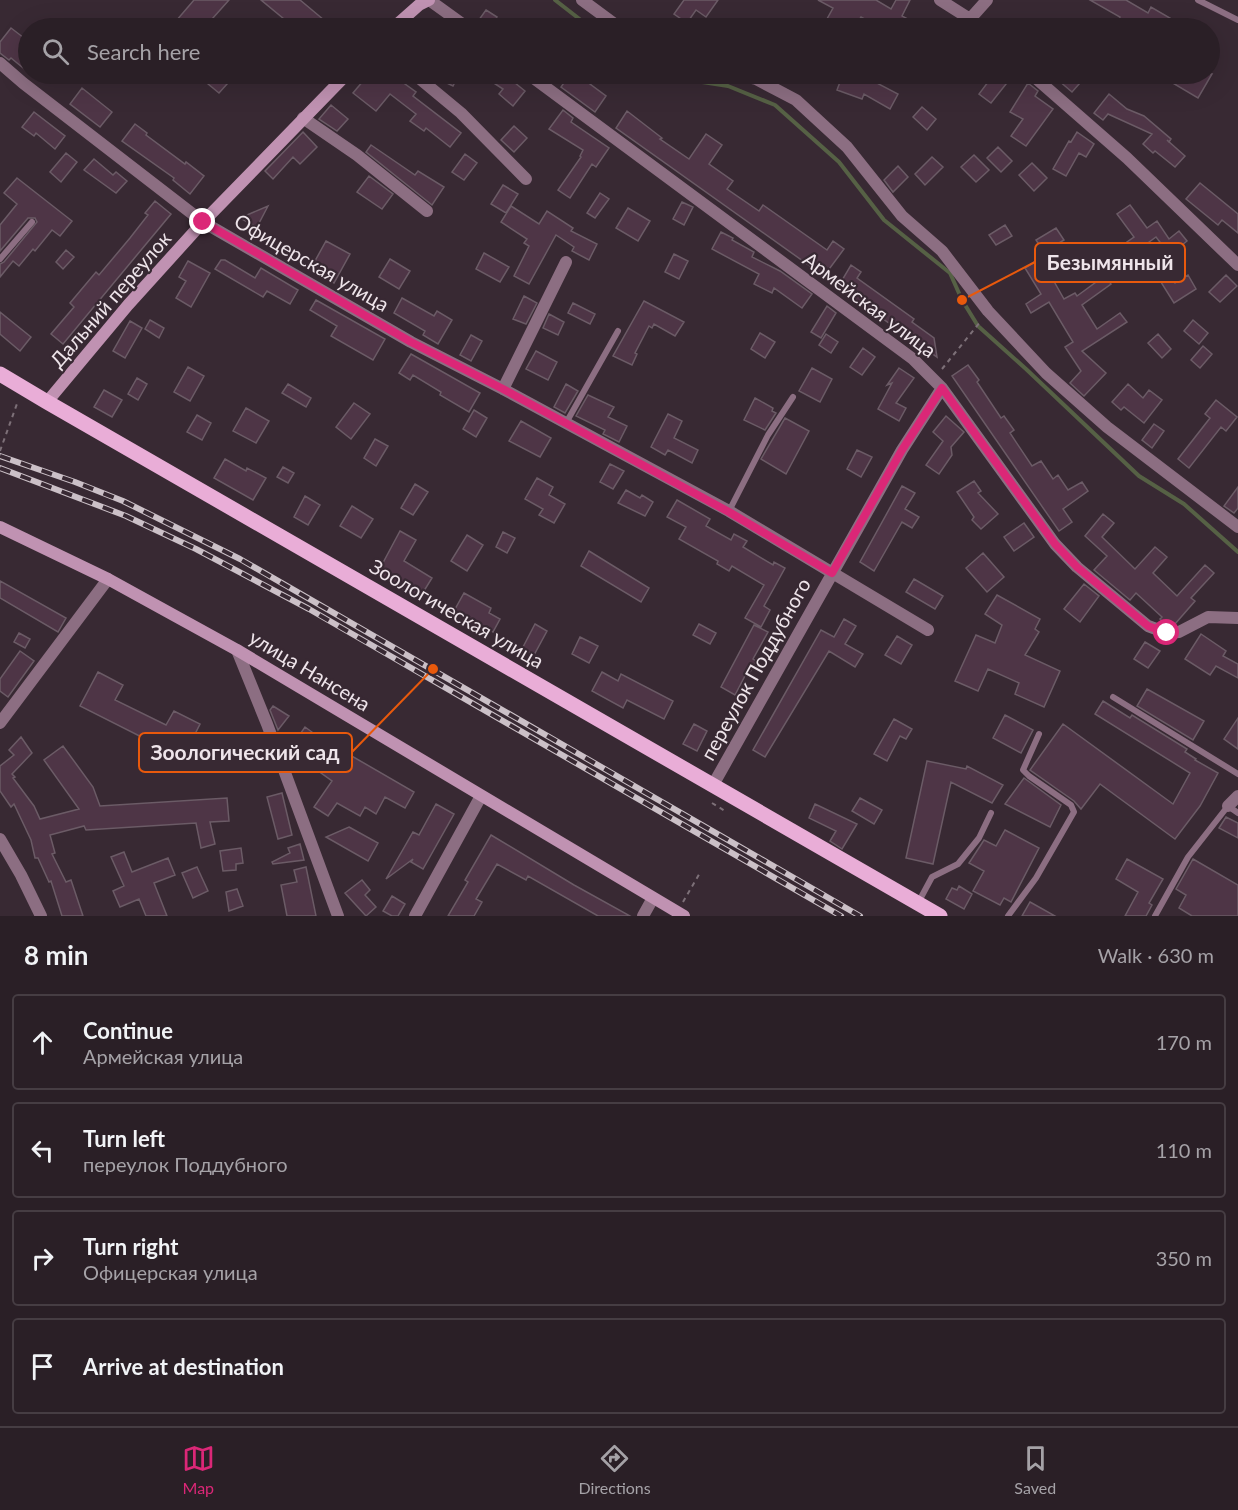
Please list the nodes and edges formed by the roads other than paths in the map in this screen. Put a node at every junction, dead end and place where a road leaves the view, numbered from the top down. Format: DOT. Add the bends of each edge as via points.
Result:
graph roads {
  1 [pos="429,0"];
  2 [pos="582,0"];
  3 [pos="940,0"];
  4 [pos="987,0"];
  5 [pos="1198,0"];
  6 [pos="404,18"];
  7 [pos="454,18"];
  8 [pos="606,18"];
  9 [pos="968,18"];
  10 [pos="971,18"];
  11 [pos="1238,20"];
  12 [pos="0,63"];
  13 [pos="18,77"];
  14 [pos="27,84"];
  15 [pos="338,84"];
  16 [pos="426,84"];
  17 [pos="542,84"];
  18 [pos="766,84"];
  19 [pos="1042,84"];
  20 [pos="303,118"];
  21 [pos="526,179"];
  22 [pos="427,211"];
  23 [pos="32,222"];
  24 [pos="203,222"];
  25 [pos="0,259"];
  26 [pos="566,262"];
  27 [pos="1238,264"];
  28 [pos="618,331"];
  29 [pos="0,374"];
  30 [pos="938,383"];
  31 [pos="503,389"];
  32 [pos="792,397"];
  33 [pos="47,402"];
  34 [pos="566,423"];
  35 [pos="729,512"];
  36 [pos="0,527"];
  37 [pos="1238,527"];
  38 [pos="832,573"];
  39 [pos="108,579"];
  40 [pos="1238,618"];
  41 [pos="928,630"];
  42 [pos="237,650"];
  43 [pos="1113,697"];
  44 [pos="0,723"];
  45 [pos="1039,734"];
  46 [pos="1238,774"];
  47 [pos="713,784"];
  48 [pos="481,796"];
  49 [pos="1238,796"];
  50 [pos="1233,809"];
  51 [pos="991,813"];
  52 [pos="0,839"];
  53 [pos="653,898"];
  54 [pos="918,903"];
  55 [pos="681,914"];
  56 [pos="41,916"];
  57 [pos="339,916"];
  58 [pos="415,916"];
  59 [pos="643,916"];
  60 [pos="940,916"];
  61 [pos="1008,916"];
  62 [pos="1155,916"];
  1 -- 6 [label="main road"];
  1 -- 7 [label="street"];
  2 -- 8 [label="street"];
  3 -- 9 [label="street"];
  4 -- 10 [label="street"];
  5 -- 11 [label="lane"];
  12 -- 13 [label="street, Офицерская улица"];
  14 -- 24 [label="street, Офицерская улица"];
  15 -- 20 [label="main road, Дальний переулок"];
  16 -- 21 [label="street" via="461,113"];
  17 -- 30 [label="street, Армейская улица" via="913,359"];
  18 -- 37 [label="street" via="796,100 847,147 902,216 942,251 988,311 1046,373 1107,427"];
  19 -- 27 [label="street"];
  20 -- 22 [label="street"];
  20 -- 24 [label="main road, Дальний переулок"];
  23 -- 25 [label="lane"];
  24 -- 31 [label="street, Офицерская улица" via="411,342"];
  24 -- 33 [label="main road, Дальний переулок"];
  26 -- 31 [label="street"];
  28 -- 34 [label="lane"];
  29 -- 33 [label="main road, Зоологическая улица"];
  30 -- 38 [label="street, переулок Поддубного"];
  30 -- 40 [label="street, Армейская улица" via="1055,544 1148,626 1167,633 1179,632 1208,617"];
  31 -- 34 [label="street, Офицерская улица"];
  32 -- 35 [label="lane"];
  33 -- 47 [label="main road, Зоологическая улица"];
  34 -- 35 [label="street, Офицерская улица"];
  35 -- 38 [label="street, Офицерская улица"];
  36 -- 39 [label="main road, улица Нансена"];
  38 -- 41 [label="street, Офицерская улица"];
  38 -- 47 [label="street, переулок Поддубного"];
  39 -- 42 [label="main road, улица Нансена"];
  39 -- 44 [label="street"];
  42 -- 48 [label="main road, улица Нансена"];
  42 -- 57 [label="street"];
  43 -- 46 [label="lane"];
  45 -- 61 [label="lane" via="1023,770 1071,805 1074,812 1036,878"];
  47 -- 54 [label="main road, Зоологическая улица"];
  48 -- 53 [label="main road, улица Нансена"];
  48 -- 58 [label="street"];
  49 -- 50 [label="street"];
  50 -- 62 [label="lane" via="1188,857"];
  51 -- 54 [label="lane" via="979,838 958,864 932,877"];
  52 -- 56 [label="street"];
  53 -- 55 [label="main road, улица Нансена"];
  53 -- 59 [label="street"];
  54 -- 60 [label="main road"];
}
